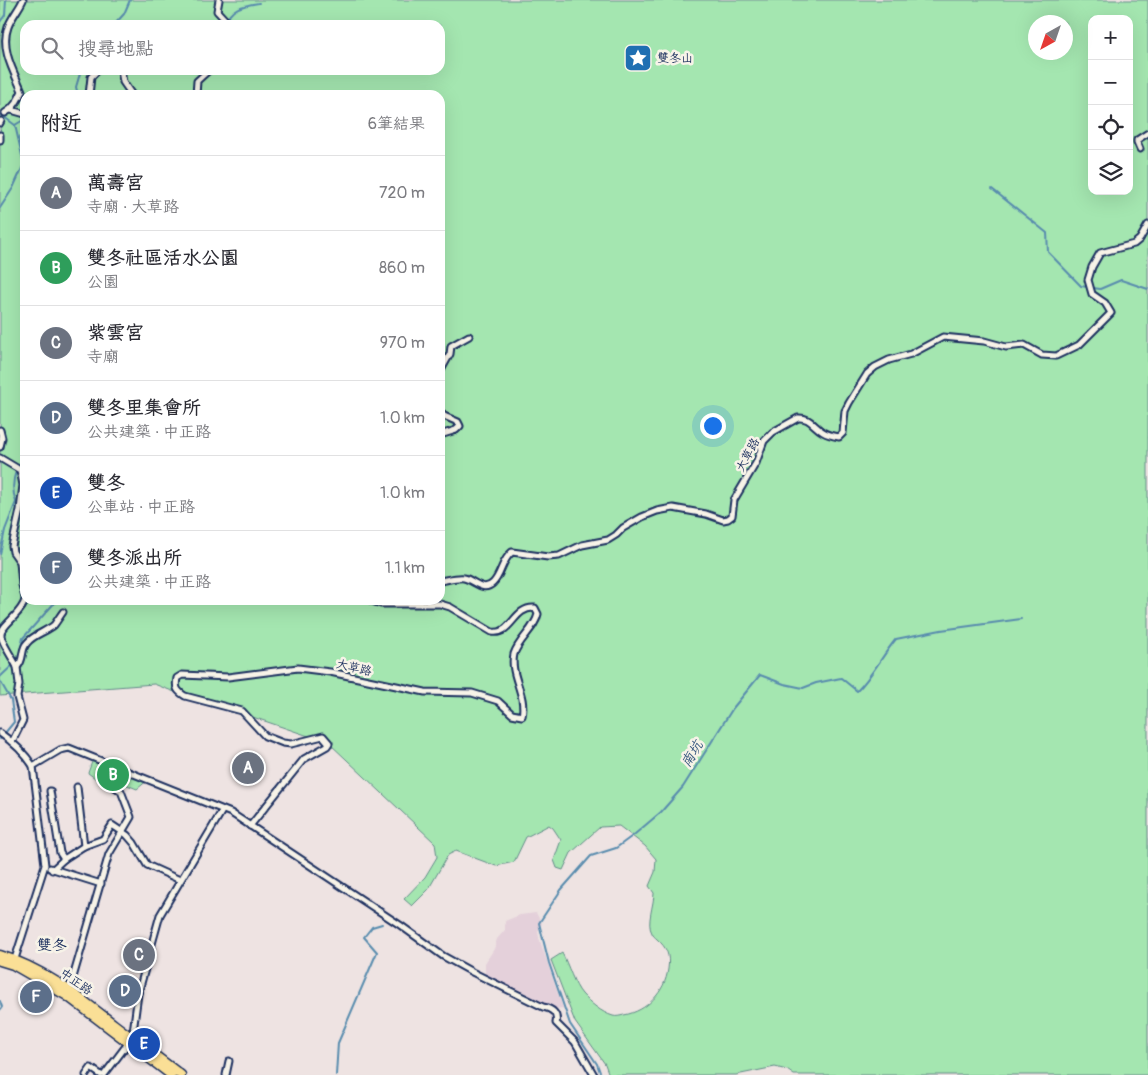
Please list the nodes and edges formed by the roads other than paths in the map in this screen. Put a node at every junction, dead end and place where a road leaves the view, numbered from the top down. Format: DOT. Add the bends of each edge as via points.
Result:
graph roads {
  1 [pos="23,0"];
  2 [pos="220,0"];
  3 [pos="226,20"];
  4 [pos="92,75"];
  5 [pos="122,75"];
  6 [pos="204,75"];
  7 [pos="22,90"];
  8 [pos="89,90"];
  9 [pos="129,90"];
  10 [pos="196,90"];
  11 [pos="20,96"];
  12 [pos="11,110"];
  13 [pos="5,113"];
  14 [pos="20,113"];
  15 [pos="1148,133"];
  16 [pos="0,135"];
  17 [pos="0,140"];
  18 [pos="1140,149"];
  19 [pos="1148,225"];
  20 [pos="468,336"];
  21 [pos="445,363"];
  22 [pos="445,416"];
  23 [pos="0,430"];
  24 [pos="445,433"];
  25 [pos="0,446"];
  26 [pos="0,458"];
  27 [pos="20,470"];
  28 [pos="20,510"];
  29 [pos="20,562"];
  30 [pos="445,580"];
  31 [pos="22,605"];
  32 [pos="443,605"];
  33 [pos="63,612"];
  34 [pos="16,665"];
  35 [pos="0,733"];
  36 [pos="12,742"];
  37 [pos="33,766"];
  38 [pos="116,766"];
  39 [pos="77,788"];
  40 [pos="50,791"];
  41 [pos="222,811"];
  42 [pos="250,826"];
  43 [pos="121,831"];
  44 [pos="84,846"];
  45 [pos="64,859"];
  46 [pos="45,865"];
  47 [pos="52,870"];
  48 [pos="180,880"];
  49 [pos="101,884"];
  50 [pos="0,955"];
  51 [pos="0,961"];
  52 [pos="14,962"];
  53 [pos="68,993"];
  54 [pos="129,1039"];
  55 [pos="229,1061"];
  56 [pos="86,1075"];
  57 [pos="102,1075"];
  58 [pos="171,1075"];
  59 [pos="180,1075"];
  60 [pos="226,1075"];
  61 [pos="594,1075"];
  1 -- 7 [label="street" via="7,28 6,36 9,58"];
  2 -- 3 [label="street" via="217,11"];
  4 -- 8 [label="street"];
  5 -- 9 [label="street"];
  6 -- 10 [label="street" via="197,81"];
  11 -- 12 [label="street"];
  12 -- 13 [label="street"];
  12 -- 14 [label="street"];
  15 -- 18 [label="street" via="1137,140"];
  16 -- 17 [label="street"];
  19 -- 30 [label="street, 大草路" via="1134,244 1100,253 1088,280 1092,294 1105,303 1111,313 1079,345 1056,356 1042,355 1024,345 1006,347 943,337 912,354 888,360 867,374 845,411 843,433 839,436 823,432 802,418 773,432 764,442 756,463 734,500 732,516 728,519 678,509 657,511 623,528 608,540 582,545 558,556 512,552 503,562 493,584 488,586 481,587 466,578"];
  20 -- 21 [label="street" via="452,346"];
  22 -- 24 [label="street" via="460,426"];
  23 -- 25 [label="street"];
  26 -- 27 [label="street"];
  28 -- 29 [label="street" via="12,546"];
  31 -- 34 [label="street" via="0,637"];
  32 -- 42 [label="street, 大草路" via="497,633 503,631 520,612 528,607 534,608 537,620 514,654 513,669 521,692 522,716 512,714 498,701 472,693 425,692 298,668 228,676 182,675 177,678 175,686 185,696 242,710 266,736 291,744 323,736 328,743 304,759"];
  33 -- 34 [label="street" via="53,625 26,644 23,660"];
  34 -- 36 [label="street" via="23,720"];
  35 -- 36 [label="street"];
  36 -- 37 [label="street"];
  37 -- 38 [label="street" via="69,748"];
  37 -- 46 [label="street"];
  38 -- 41 [label="street"];
  38 -- 43 [label="street" via="106,781 121,791 130,817"];
  39 -- 44 [label="street"];
  40 -- 45 [label="street" via="60,854"];
  41 -- 42 [label="street"];
  41 -- 48 [label="street"];
  42 -- 61 [label="street" via="443,956 543,1008 549,1008 557,1018 556,1023 575,1042"];
  43 -- 44 [label="street" via="112,825 103,839"];
  43 -- 48 [label="street" via="134,842 148,865"];
  43 -- 49 [label="street" via="109,854"];
  44 -- 45 [label="street"];
  45 -- 47 [label="street"];
  46 -- 47 [label="street"];
  46 -- 52 [label="street"];
  47 -- 49 [label="street"];
  48 -- 54 [label="street" via="155,926"];
  49 -- 53 [label="street"];
  50 -- 52 [label="main road, 中正路"];
  51 -- 52 [label="main road, 中正路"];
  52 -- 53 [label="main road, 中正路" via="38,970"];
  53 -- 54 [label="main road, 中正路"];
  54 -- 57 [label="street"];
  54 -- 58 [label="main road, 中正路"];
  54 -- 59 [label="main road, 中正路"];
  55 -- 60 [label="street"];
  56 -- 57 [label="street" via="91,1068"];
}
